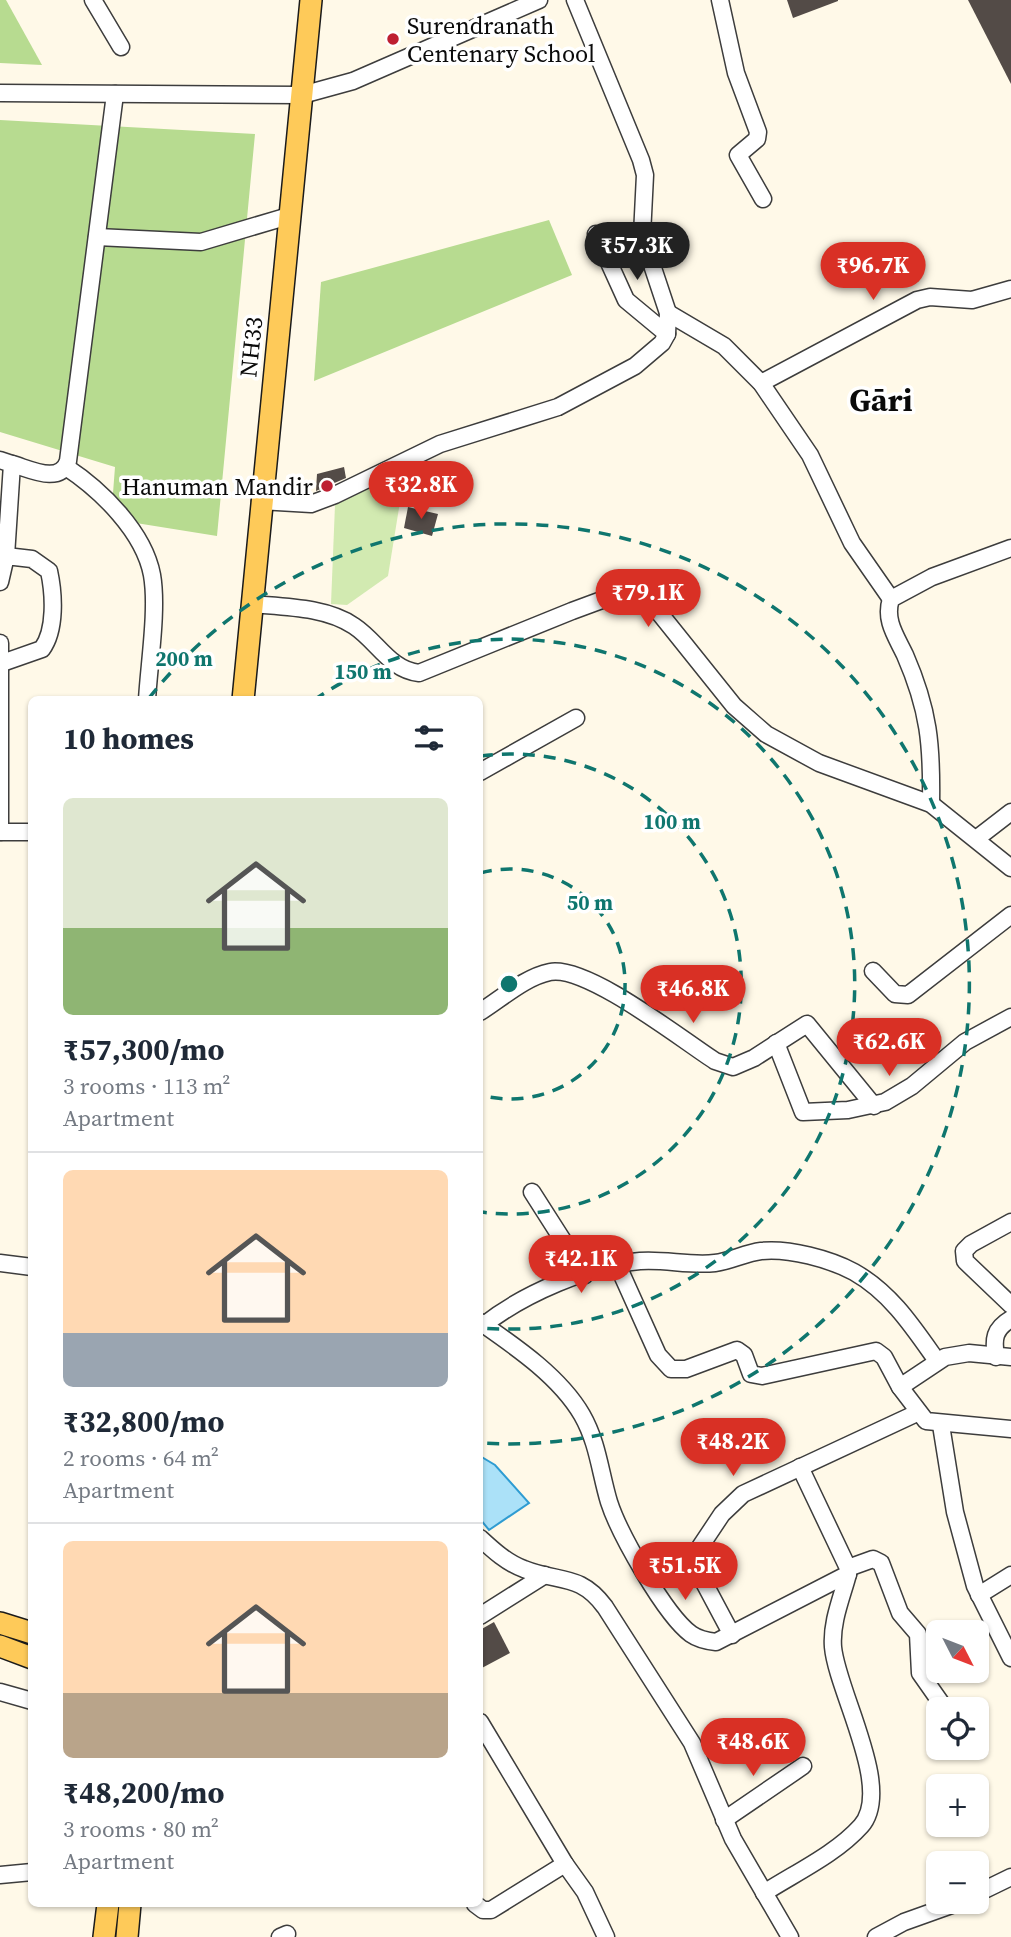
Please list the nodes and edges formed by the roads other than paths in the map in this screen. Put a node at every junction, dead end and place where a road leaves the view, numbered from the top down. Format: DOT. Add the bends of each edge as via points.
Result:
graph roads {
  1 [pos="93,0"];
  2 [pos="311,0"];
  3 [pos="539,0"];
  4 [pos="575,0"];
  5 [pos="720,0"];
  6 [pos="121,47"];
  7 [pos="0,93"];
  8 [pos="116,94"];
  9 [pos="302,95"];
  10 [pos="763,200"];
  11 [pos="292,215"];
  12 [pos="596,234"];
  13 [pos="97,237"];
  14 [pos="1011,289"];
  15 [pos="668,313"];
  16 [pos="667,334"];
  17 [pos="761,383"];
  18 [pos="6,462"];
  19 [pos="66,467"];
  20 [pos="260,501"];
  21 [pos="1011,548"];
  22 [pos="6,556"];
  23 [pos="0,582"];
  24 [pos="891,599"];
  25 [pos="252,604"];
  26 [pos="0,643"];
  27 [pos="2,663"];
  28 [pos="147,696"];
  29 [pos="243,696"];
  30 [pos="576,718"];
  31 [pos="483,770"];
  32 [pos="931,804"];
  33 [pos="1011,812"];
  34 [pos="1,832"];
  35 [pos="28,832"];
  36 [pos="976,839"];
  37 [pos="1011,868"];
  38 [pos="1011,915"];
  39 [pos="873,971"];
  40 [pos="483,1010"];
  41 [pos="1011,1017"];
  42 [pos="776,1044"];
  43 [pos="874,1106"];
  44 [pos="532,1192"];
  45 [pos="1011,1222"];
  46 [pos="0,1263"];
  47 [pos="618,1266"];
  48 [pos="28,1267"];
  49 [pos="585,1275"];
  50 [pos="1011,1305"];
  51 [pos="1011,1320"];
  52 [pos="483,1322"];
  53 [pos="483,1324"];
  54 [pos="1004,1357"];
  55 [pos="937,1361"];
  56 [pos="900,1387"];
  57 [pos="916,1413"];
  58 [pos="942,1425"];
  59 [pos="1011,1429"];
  60 [pos="800,1466"];
  61 [pos="483,1540"];
  62 [pos="848,1571"];
  63 [pos="545,1575"];
  64 [pos="1011,1575"];
  65 [pos="979,1595"];
  66 [pos="483,1614"];
  67 [pos="0,1623"];
  68 [pos="28,1632"];
  69 [pos="732,1635"];
  70 [pos="0,1646"];
  71 [pos="28,1656"];
  72 [pos="1011,1658"];
  73 [pos="0,1692"];
  74 [pos="937,1697"];
  75 [pos="28,1700"];
  76 [pos="483,1727"];
  77 [pos="803,1766"];
  78 [pos="724,1820"];
  79 [pos="565,1864"];
  80 [pos="28,1872"];
  81 [pos="0,1875"];
  82 [pos="1011,1877"];
  83 [pos="989,1888"];
  84 [pos="764,1893"];
  85 [pos="108,1907"];
  86 [pos="131,1907"];
  87 [pos="479,1907"];
  88 [pos="926,1914"];
  89 [pos="784,1935"];
  90 [pos="104,1937"];
  91 [pos="127,1937"];
  92 [pos="606,1937"];
  93 [pos="876,1937"];
  1 -- 6 [label="street"];
  2 -- 9 [label="main road, NH33"];
  3 -- 9 [label="street" via="353,82"];
  4 -- 15 [label="street" via="641,160 645,175 642,235"];
  5 -- 10 [label="street" via="736,73 758,132 757,139 738,155"];
  7 -- 8 [label="street"];
  8 -- 9 [label="street"];
  8 -- 13 [label="street"];
  9 -- 11 [label="main road, NH33"];
  11 -- 13 [label="street" via="201,242"];
  11 -- 20 [label="main road, NH33"];
  12 -- 16 [label="street" via="626,300"];
  13 -- 19 [label="street"];
  14 -- 17 [label="street" via="972,300 917,300"];
  15 -- 16 [label="street"];
  15 -- 17 [label="street" via="724,346"];
  16 -- 20 [label="street" via="662,344 635,366 558,407 440,444 311,504"];
  17 -- 24 [label="street" via="810,456 847,534"];
  18 -- 19 [label="street" via="55,474"];
  18 -- 22 [label="street"];
  19 -- 28 [label="street" via="111,502 151,569"];
  20 -- 25 [label="main road, NH33"];
  21 -- 24 [label="street" via="932,577"];
  22 -- 23 [label="street"];
  22 -- 27 [label="street" via="32,559 45,566 51,578 52,609 50,637 42,649"];
  24 -- 32 [label="street" via="888,621 914,676 931,737"];
  25 -- 29 [label="main road, NH33"];
  25 -- 32 [label="street" via="338,618 368,636 398,667 419,673 572,611 636,591 653,605 734,706 766,734 819,763"];
  26 -- 27 [label="street"];
  27 -- 34 [label="street"];
  30 -- 31 [label="street"];
  32 -- 36 [label="street"];
  33 -- 36 [label="street"];
  34 -- 35 [label="street"];
  36 -- 37 [label="street"];
  38 -- 39 [label="street" via="908,996 895,995"];
  40 -- 42 [label="street" via="536,976 561,971 587,978 724,1066 742,1064"];
  41 -- 43 [label="street" via="965,1042 912,1086"];
  42 -- 43 [label="street" via="807,1024"];
  42 -- 43 [label="street" via="803,1112"];
  44 -- 49 [label="street"];
  45 -- 50 [label="street" via="964,1251 965,1261"];
  46 -- 48 [label="street"];
  47 -- 49 [label="street"];
  47 -- 55 [label="street" via="642,1261 715,1263 760,1251 820,1260 851,1271 884,1293"];
  47 -- 56 [label="street" via="658,1355 671,1368 686,1368 737,1350 744,1355 751,1374 762,1376 870,1350 884,1357"];
  49 -- 52 [label="street" via="514,1304"];
  51 -- 54 [label="street" via="993,1340"];
  53 -- 69 [label="street" via="553,1379 582,1414 620,1527 675,1618 703,1640 716,1642"];
  54 -- 55 [label="street" via="969,1353"];
  55 -- 56 [label="street"];
  56 -- 57 [label="street"];
  57 -- 58 [label="street"];
  57 -- 60 [label="street"];
  58 -- 59 [label="street"];
  58 -- 65 [label="street" via="955,1513"];
  60 -- 62 [label="street"];
  60 -- 69 [label="street" via="734,1500 696,1553 700,1574"];
  61 -- 63 [label="street" via="517,1566"];
  62 -- 69 [label="street"];
  62 -- 74 [label="street" via="873,1559 881,1563 900,1613 919,1634 920,1673"];
  62 -- 84 [label="street" via="833,1648 869,1764 870,1810 849,1837"];
  63 -- 66 [label="street"];
  63 -- 78 [label="street" via="574,1580 597,1596 692,1743"];
  64 -- 65 [label="street"];
  65 -- 72 [label="street"];
  67 -- 68 [label="main road"];
  70 -- 71 [label="main road"];
  73 -- 75 [label="street"];
  76 -- 79 [label="street"];
  77 -- 78 [label="street"];
  78 -- 84 [label="street"];
  79 -- 87 [label="street" via="491,1910"];
  79 -- 92 [label="street" via="585,1892"];
  80 -- 81 [label="street"];
  82 -- 83 [label="street"];
  84 -- 89 [label="street"];
  85 -- 90 [label="main road"];
  86 -- 91 [label="main road"];
  88 -- 93 [label="street"];
}
